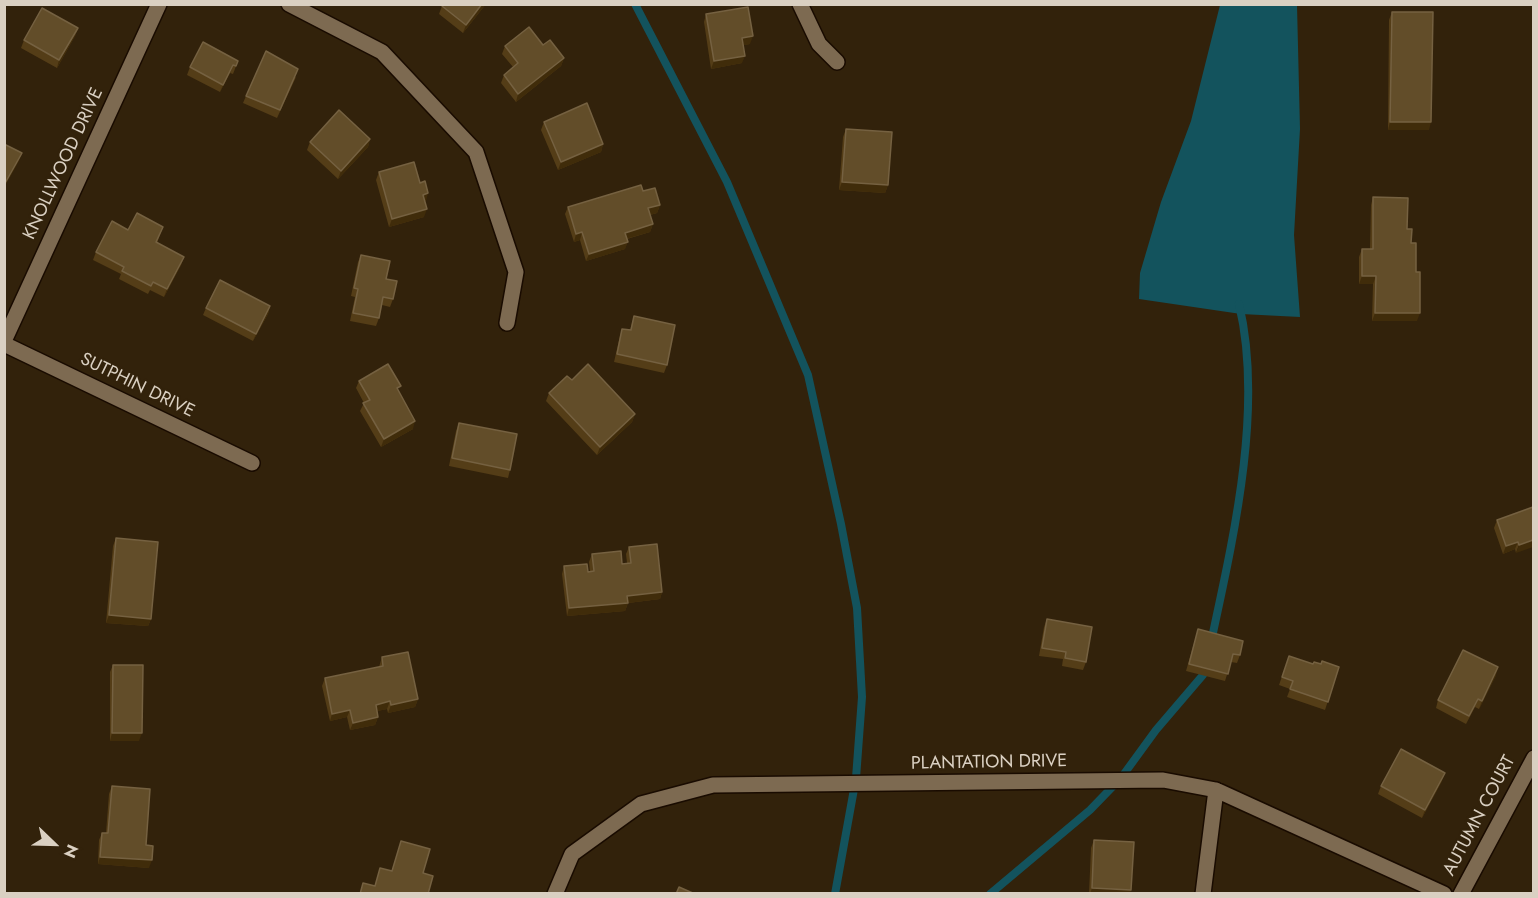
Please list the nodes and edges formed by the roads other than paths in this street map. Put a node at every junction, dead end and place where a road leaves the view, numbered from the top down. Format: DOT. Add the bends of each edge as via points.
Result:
graph roads {
  1 [pos="159,4"];
  2 [pos="289,4"];
  3 [pos="800,4"];
  4 [pos="837,62"];
  5 [pos="507,323"];
  6 [pos="4,342"];
  7 [pos="252,463"];
  8 [pos="1533,758"];
  9 [pos="1216,790"];
  10 [pos="555,894"];
  11 [pos="1203,894"];
  12 [pos="1444,894"];
  13 [pos="1461,894"];
  1 -- 6 [label="street, KNOLLWOOD DRIVE"];
  2 -- 5 [label="street" via="382,52 476,152 516,272"];
  3 -- 4 [label="street" via="819,44"];
  6 -- 7 [label="street, SUTPHIN DRIVE"];
  8 -- 13 [label="street, AUTUMN COURT"];
  9 -- 10 [label="street, PLANTATION DRIVE" via="1163,780 713,785 641,804 572,854"];
  9 -- 11 [label="street"];
  9 -- 12 [label="street, PLANTATION DRIVE"];
}
